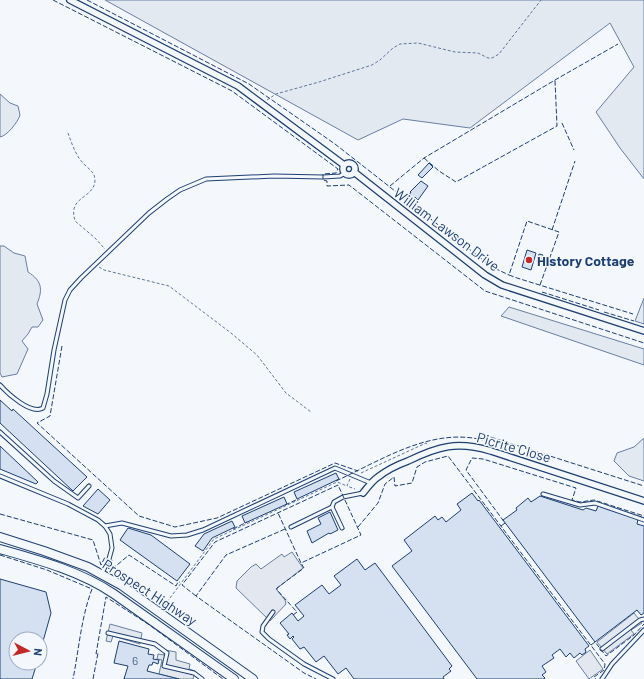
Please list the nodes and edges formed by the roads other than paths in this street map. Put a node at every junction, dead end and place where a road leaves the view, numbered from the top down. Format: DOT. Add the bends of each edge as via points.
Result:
graph roads {
  1 [pos="70,0"];
  2 [pos="344,165"];
  3 [pos="354,172"];
  4 [pos="345,173"];
  5 [pos="644,331"];
  6 [pos="0,385"];
  7 [pos="0,432"];
  8 [pos="0,476"];
  9 [pos="371,483"];
  10 [pos="90,486"];
  11 [pos="363,493"];
  12 [pos="543,494"];
  13 [pos="644,501"];
  14 [pos="332,507"];
  15 [pos="644,520"];
  16 [pos="105,526"];
  17 [pos="291,527"];
  18 [pos="342,528"];
  19 [pos="0,537"];
  20 [pos="0,549"];
  21 [pos="101,575"];
  22 [pos="273,612"];
  23 [pos="644,619"];
  24 [pos="644,630"];
  25 [pos="108,632"];
  26 [pos="602,649"];
  27 [pos="202,679"];
  28 [pos="234,679"];
  29 [pos="253,679"];
  30 [pos="332,679"];
  31 [pos="602,679"];
  1 -- 2 [label="street, William Lawson Drive" via="238,86"];
  2 -- 3 [label="street, William Lawson Drive" via="352,163"];
  2 -- 4 [label="street"];
  3 -- 4 [label="street" via="350,175"];
  3 -- 5 [label="street, William Lawson Drive" via="485,275 502,285"];
  4 -- 6 [label="lane" via="340,176 324,177 206,179 180,190 149,213 70,290 65,300 42,408 33,410"];
  7 -- 10 [label="lane" via="54,481 78,498"];
  8 -- 16 [label="lane" via="68,504"];
  9 -- 11 [label="street, Picrite Close"];
  9 -- 13 [label="street, Picrite Close" via="389,469 435,449 466,446 491,451"];
  9 -- 16 [label="lane" via="335,468 203,530 179,536 122,523"];
  11 -- 14 [label="lane" via="344,497 334,502"];
  12 -- 15 [label="lane" via="580,505 595,503"];
  14 -- 17 [label="lane"];
  14 -- 18 [label="lane"];
  16 -- 21 [label="lane" via="110,534 112,548"];
  19 -- 21 [label="main road, Prospect Highway" via="44,550 88,567"];
  20 -- 28 [label="main road, Prospect Highway" via="53,564 97,583"];
  21 -- 29 [label="main road, Prospect Highway" via="121,585"];
  22 -- 30 [label="lane" via="263,626 262,632 304,664"];
  23 -- 26 [label="lane"];
  24 -- 31 [label="lane" via="612,664"];
  25 -- 27 [label="lane" via="155,644 167,653 164,666 194,673"];
}
